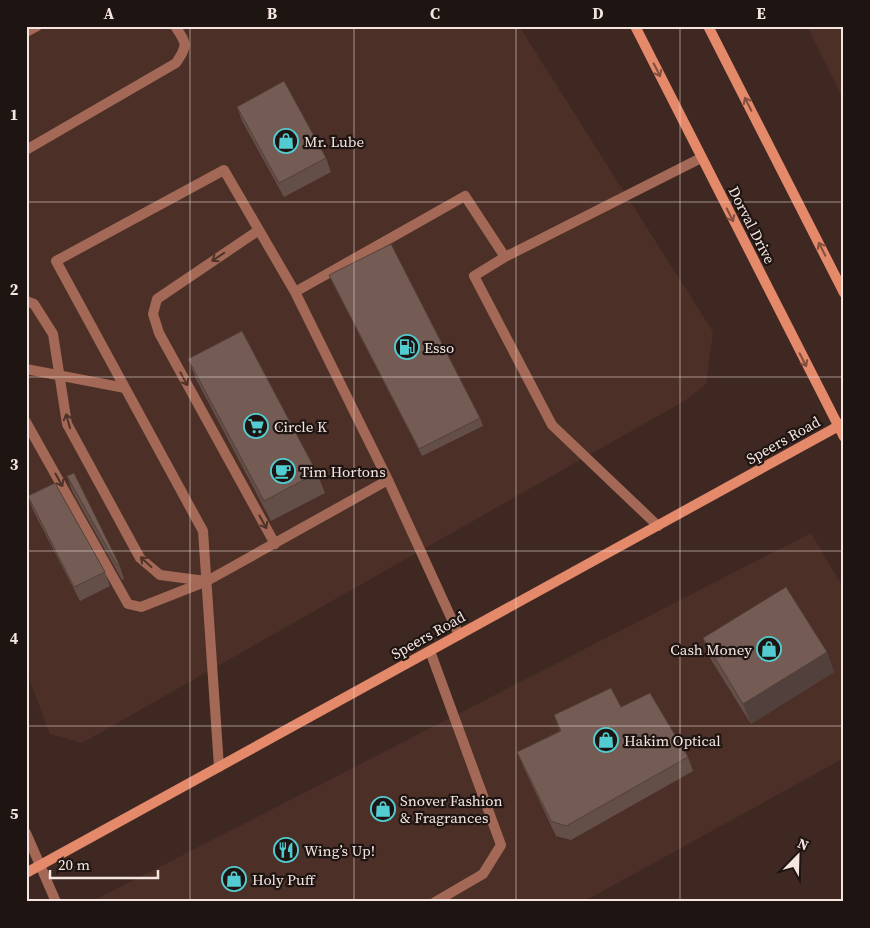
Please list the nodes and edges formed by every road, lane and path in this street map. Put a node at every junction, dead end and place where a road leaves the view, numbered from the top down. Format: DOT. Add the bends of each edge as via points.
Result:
graph roads {
  1 [pos="37,26"];
  2 [pos="175,26"];
  3 [pos="635,26"];
  4 [pos="708,26"];
  5 [pos="26,32"];
  6 [pos="26,150"];
  7 [pos="701,158"];
  8 [pos="259,230"];
  9 [pos="505,257"];
  10 [pos="295,292"];
  11 [pos="844,293"];
  12 [pos="26,301"];
  13 [pos="26,369"];
  14 [pos="59,376"];
  15 [pos="126,388"];
  16 [pos="26,422"];
  17 [pos="840,425"];
  18 [pos="844,437"];
  19 [pos="388,480"];
  20 [pos="658,526"];
  21 [pos="275,544"];
  22 [pos="207,581"];
  23 [pos="459,635"];
  24 [pos="430,651"];
  25 [pos="219,767"];
  26 [pos="26,833"];
  27 [pos="40,865"];
  28 [pos="26,873"];
  29 [pos="56,902"];
  30 [pos="435,902"];
  1 -- 5 [label="street"];
  2 -- 6 [label="street" via="185,40 184,50 176,63"];
  3 -- 7 [label="main road, Dorval Drive, one-way"];
  11 -- 4 [label="main road, one-way"];
  7 -- 9 [label="street"];
  7 -- 17 [label="main road, Dorval Drive, one-way"];
  8 -- 10 [label="street"];
  8 -- 15 [label="street" via="224,170 56,261"];
  8 -- 21 [label="street, one-way" via="157,299 153,314 159,333"];
  9 -- 10 [label="street" via="465,196"];
  9 -- 20 [label="street" via="474,276 552,425"];
  10 -- 19 [label="street"];
  12 -- 14 [label="street" via="34,304 53,334"];
  13 -- 14 [label="street"];
  14 -- 15 [label="street"];
  22 -- 14 [label="street, one-way" via="160,575 140,558 67,424"];
  15 -- 22 [label="street" via="203,531"];
  16 -- 22 [label="street, one-way" via="128,604 141,607"];
  17 -- 18 [label="main road, Dorval Drive"];
  17 -- 20 [label="main road, Speers Road"];
  19 -- 21 [label="street"];
  19 -- 23 [label="street"];
  20 -- 23 [label="main road, Speers Road"];
  21 -- 22 [label="street"];
  22 -- 25 [label="street"];
  23 -- 24 [label="main road, Speers Road"];
  24 -- 25 [label="main road, Speers Road"];
  24 -- 30 [label="street" via="501,844 483,874"];
  25 -- 27 [label="main road, Speers Road"];
  26 -- 27 [label="street"];
  27 -- 28 [label="main road, Speers Road"];
  27 -- 29 [label="street"];
}
